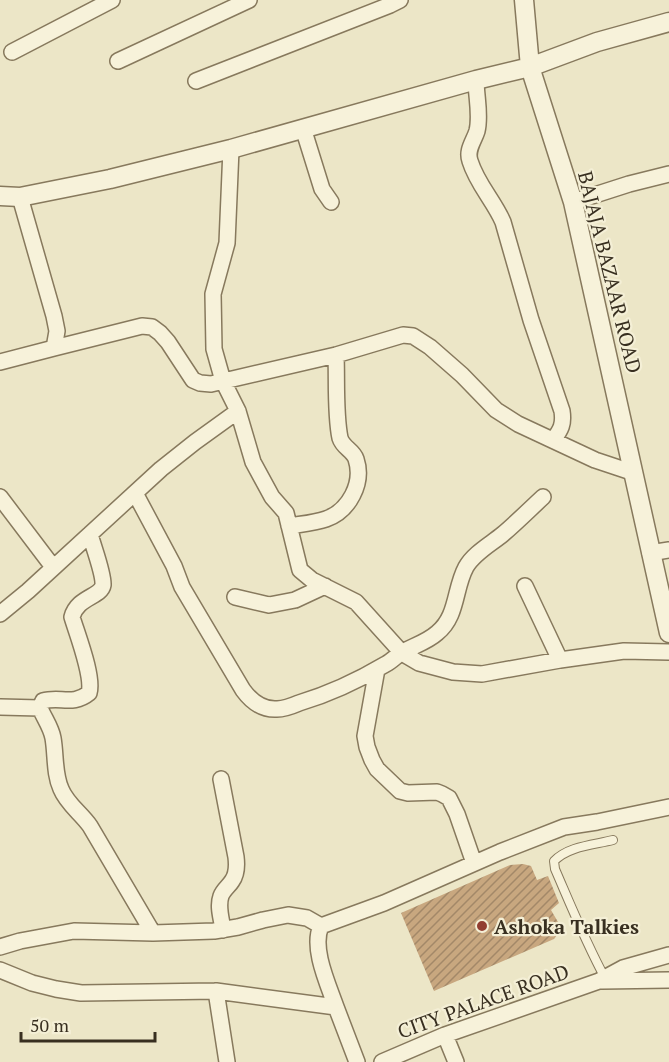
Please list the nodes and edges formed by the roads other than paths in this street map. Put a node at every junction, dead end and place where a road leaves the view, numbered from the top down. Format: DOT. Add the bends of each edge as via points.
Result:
graph roads {
  1 [pos="112,0"];
  2 [pos="249,0"];
  3 [pos="400,0"];
  4 [pos="524,0"];
  5 [pos="669,22"];
  6 [pos="12,52"];
  7 [pos="118,61"];
  8 [pos="530,67"];
  9 [pos="476,80"];
  10 [pos="196,81"];
  11 [pos="303,128"];
  12 [pos="231,149"];
  13 [pos="669,174"];
  14 [pos="0,196"];
  15 [pos="20,197"];
  16 [pos="331,202"];
  17 [pos="573,202"];
  18 [pos="54,348"];
  19 [pos="336,355"];
  20 [pos="0,362"];
  21 [pos="223,381"];
  22 [pos="238,411"];
  23 [pos="553,440"];
  24 [pos="634,473"];
  25 [pos="135,493"];
  26 [pos="543,496"];
  27 [pos="0,497"];
  28 [pos="289,526"];
  29 [pos="90,534"];
  30 [pos="669,550"];
  31 [pos="650,553"];
  32 [pos="53,567"];
  33 [pos="325,586"];
  34 [pos="525,586"];
  35 [pos="235,597"];
  36 [pos="0,614"];
  37 [pos="669,633"];
  38 [pos="669,652"];
  39 [pos="402,653"];
  40 [pos="560,660"];
  41 [pos="377,669"];
  42 [pos="0,707"];
  43 [pos="40,708"];
  44 [pos="221,779"];
  45 [pos="669,807"];
  46 [pos="613,840"];
  47 [pos="474,863"];
  48 [pos="321,926"];
  49 [pos="223,930"];
  50 [pos="153,933"];
  51 [pos="0,947"];
  52 [pos="669,955"];
  53 [pos="0,970"];
  54 [pos="602,979"];
  55 [pos="669,980"];
  56 [pos="216,991"];
  57 [pos="336,1006"];
  58 [pos="445,1035"];
  59 [pos="227,1062"];
  60 [pos="357,1062"];
  61 [pos="382,1062"];
  62 [pos="456,1062"];
  1 -- 6 [label="street"];
  2 -- 7 [label="street"];
  3 -- 10 [label="street"];
  4 -- 8 [label="street, BAJAJA BAZAAR ROAD"];
  5 -- 8 [label="street" via="597,42"];
  8 -- 9 [label="street"];
  8 -- 17 [label="street, BAJAJA BAZAAR ROAD"];
  9 -- 11 [label="street"];
  9 -- 23 [label="street" via="477,130 468,151 469,159 503,222 562,411 564,422"];
  11 -- 12 [label="street"];
  11 -- 16 [label="street" via="322,189"];
  12 -- 15 [label="street"];
  12 -- 21 [label="street" via="227,243 213,294 214,349"];
  13 -- 17 [label="street"];
  14 -- 15 [label="street"];
  15 -- 18 [label="street" via="54,316"];
  17 -- 24 [label="street, BAJAJA BAZAAR ROAD"];
  18 -- 20 [label="street"];
  18 -- 21 [label="street" via="142,326 152,327 168,342 193,380 211,384"];
  19 -- 21 [label="street"];
  19 -- 23 [label="street" via="403,335 412,336 430,347 496,410"];
  19 -- 28 [label="street" via="338,427 342,444 357,461 356,491 346,506 326,519"];
  21 -- 22 [label="street"];
  22 -- 25 [label="street" via="169,462"];
  22 -- 28 [label="street" via="253,462 272,497 286,513"];
  23 -- 24 [label="street"];
  24 -- 31 [label="street, BAJAJA BAZAAR ROAD"];
  25 -- 29 [label="street"];
  25 -- 41 [label="street" via="188,596 243,690 258,705 281,709"];
  26 -- 39 [label="street" via="473,558 449,621 438,633"];
  27 -- 32 [label="street"];
  28 -- 33 [label="street" via="300,570"];
  29 -- 32 [label="street"];
  29 -- 43 [label="street" via="103,585 77,606 72,617 84,655 89,693 77,700 49,699"];
  30 -- 31 [label="street"];
  31 -- 37 [label="street, BAJAJA BAZAAR ROAD"];
  32 -- 36 [label="street"];
  33 -- 35 [label="street" via="295,600 269,605"];
  33 -- 39 [label="street" via="356,602"];
  34 -- 40 [label="street"];
  38 -- 40 [label="street" via="624,651"];
  39 -- 40 [label="street" via="438,669 482,674"];
  39 -- 41 [label="street"];
  41 -- 47 [label="street" via="365,736 372,760 400,791 437,792 449,798"];
  42 -- 43 [label="street"];
  43 -- 50 [label="street" via="52,737 61,789 90,826"];
  44 -- 49 [label="street" via="237,857 234,880 220,897"];
  45 -- 47 [label="street" via="564,827"];
  46 -- 54 [label="lane" via="572,849 554,861"];
  47 -- 48 [label="street"];
  48 -- 49 [label="street" via="307,918 288,915"];
  48 -- 57 [label="street" via="317,948"];
  49 -- 50 [label="street"];
  50 -- 51 [label="street" via="74,931"];
  52 -- 54 [label="street" via="623,968"];
  53 -- 56 [label="street" via="32,983 81,993"];
  54 -- 55 [label="street"];
  54 -- 58 [label="street, CITY PALACE ROAD"];
  56 -- 57 [label="street"];
  56 -- 59 [label="street"];
  57 -- 60 [label="street"];
  58 -- 61 [label="street, CITY PALACE ROAD"];
  58 -- 62 [label="street"];
}
